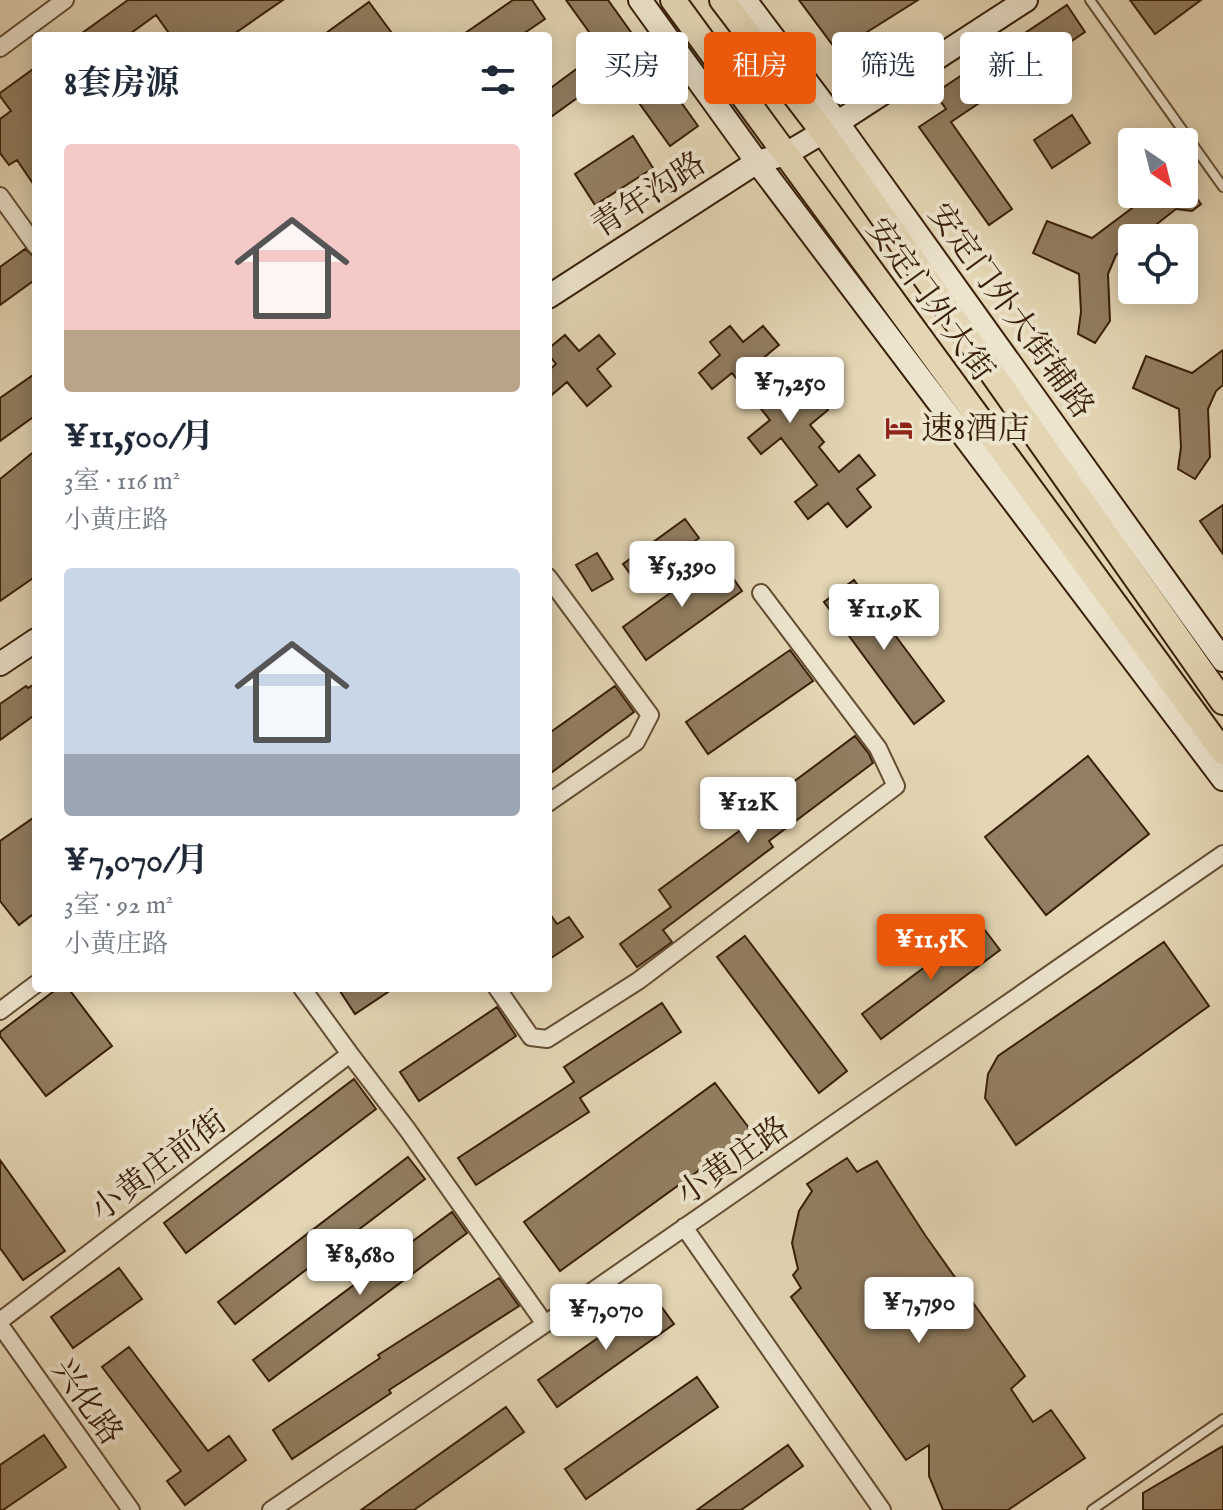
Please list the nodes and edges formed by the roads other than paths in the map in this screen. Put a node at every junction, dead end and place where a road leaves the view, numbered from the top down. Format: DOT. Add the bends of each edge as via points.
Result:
graph roads {
  1 [pos="65,0"];
  2 [pos="640,0"];
  3 [pos="673,0"];
  4 [pos="722,0"];
  5 [pos="745,0"];
  6 [pos="1026,0"];
  7 [pos="1090,0"];
  8 [pos="689,21"];
  9 [pos="663,32"];
  10 [pos="688,35"];
  11 [pos="0,48"];
  12 [pos="688,66"];
  13 [pos="830,127"];
  14 [pos="786,154"];
  15 [pos="757,162"];
  16 [pos="1223,187"];
  17 [pos="0,196"];
  18 [pos="32,240"];
  19 [pos="552,294"];
  20 [pos="552,582"];
  21 [pos="761,593"];
  22 [pos="32,643"];
  23 [pos="1223,660"];
  24 [pos="0,664"];
  25 [pos="1223,702"];
  26 [pos="1223,752"];
  27 [pos="1223,779"];
  28 [pos="552,800"];
  29 [pos="1223,854"];
  30 [pos="32,987"];
  31 [pos="303,992"];
  32 [pos="500,992"];
  33 [pos="0,1011"];
  34 [pos="350,1054"];
  35 [pos="684,1227"];
  36 [pos="0,1323"];
  37 [pos="545,1324"];
  38 [pos="1223,1419"];
  39 [pos="131,1510"];
  40 [pos="271,1510"];
  41 [pos="882,1510"];
  42 [pos="1092,1510"];
  1 -- 11 [label="street"];
  2 -- 9 [label="street"];
  3 -- 8 [label="main road, 安定门外大街"];
  4 -- 13 [label="main road, 安定门外大街"];
  5 -- 13 [label="street, 安定门外大街辅路"];
  6 -- 13 [label="street, 青年沟路"];
  7 -- 16 [label="lane"];
  8 -- 10 [label="street"];
  8 -- 14 [label="main road, 安定门外大街"];
  12 -- 15 [label="street"];
  13 -- 14 [label="street, 青年沟路"];
  13 -- 23 [label="street, 安定门外大街辅路"];
  13 -- 25 [label="main road, 安定门外大街"];
  14 -- 15 [label="street, 青年沟路"];
  14 -- 26 [label="main road, 安定门外大街"];
  15 -- 19 [label="street, 青年沟路"];
  15 -- 27 [label="street"];
  17 -- 18 [label="street"];
  20 -- 28 [label="street" via="650,715 636,742"];
  21 -- 32 [label="street" via="878,748 896,786 638,981 547,1039 531,1037"];
  22 -- 24 [label="street"];
  29 -- 35 [label="street, 小黄庄路"];
  30 -- 33 [label="street"];
  31 -- 34 [label="street"];
  34 -- 36 [label="street, 小黄庄前街"];
  34 -- 37 [label="street"];
  35 -- 37 [label="street, 小黄庄路"];
  35 -- 41 [label="street"];
  36 -- 39 [label="street, 兴化路"];
  37 -- 40 [label="street, 小黄庄路"];
  38 -- 42 [label="lane"];
}
